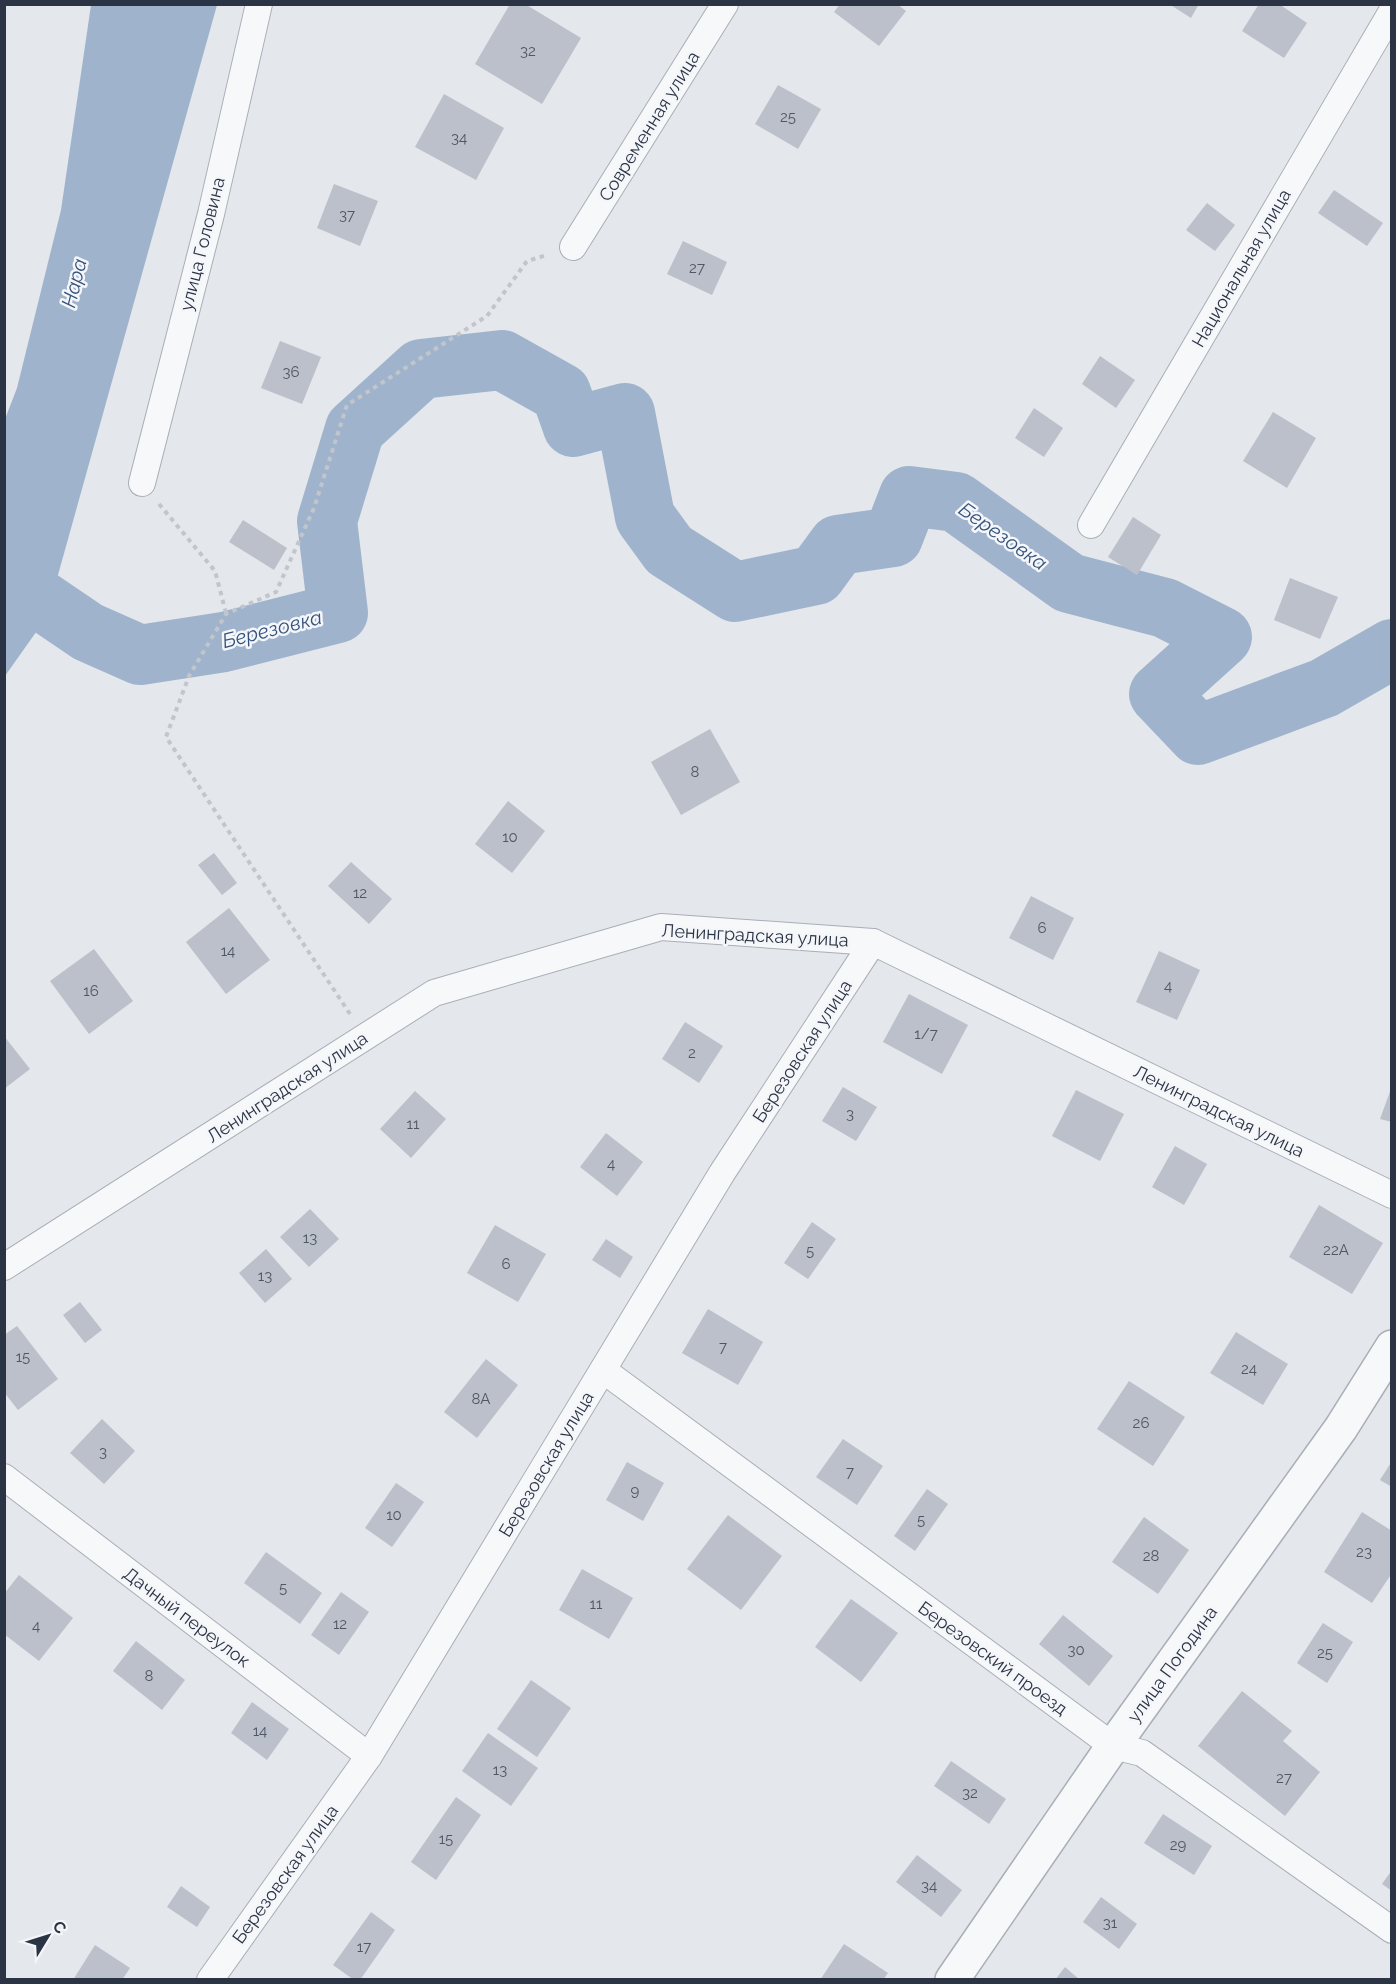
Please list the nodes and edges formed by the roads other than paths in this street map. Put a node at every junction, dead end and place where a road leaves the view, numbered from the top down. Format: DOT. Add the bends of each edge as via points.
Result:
graph roads {
  1 [pos="259,4"];
  2 [pos="725,4"];
  3 [pos="1392,11"];
  4 [pos="573,247"];
  5 [pos="142,483"];
  6 [pos="1091,525"];
  7 [pos="873,942"];
  8 [pos="1392,1195"];
  9 [pos="4,1268"];
  10 [pos="1392,1347"];
  11 [pos="603,1370"];
  12 [pos="4,1477"];
  13 [pos="1113,1746"];
  14 [pos="369,1756"];
  15 [pos="1392,1930"];
  16 [pos="210,1980"];
  17 [pos="952,1980"];
  1 -- 5 [label="street, улица Головина" via="211,214"];
  2 -- 4 [label="street, Современная улица"];
  3 -- 6 [label="street, Национальная улица"];
  7 -- 8 [label="street, Ленинградская улица"];
  7 -- 9 [label="street, Ленинградская улица" via="662,927 434,993"];
  7 -- 11 [label="street, Березовская улица" via="722,1173"];
  10 -- 13 [label="street, улица Погодина" via="1341,1428"];
  11 -- 13 [label="street, Березовский проезд"];
  11 -- 14 [label="street, Березовская улица"];
  12 -- 14 [label="street, Дачный переулок"];
  13 -- 15 [label="street, Березовский проезд" via="1142,1752"];
  13 -- 17 [label="street, улица Погодина"];
  14 -- 16 [label="street, Березовская улица"];
}
